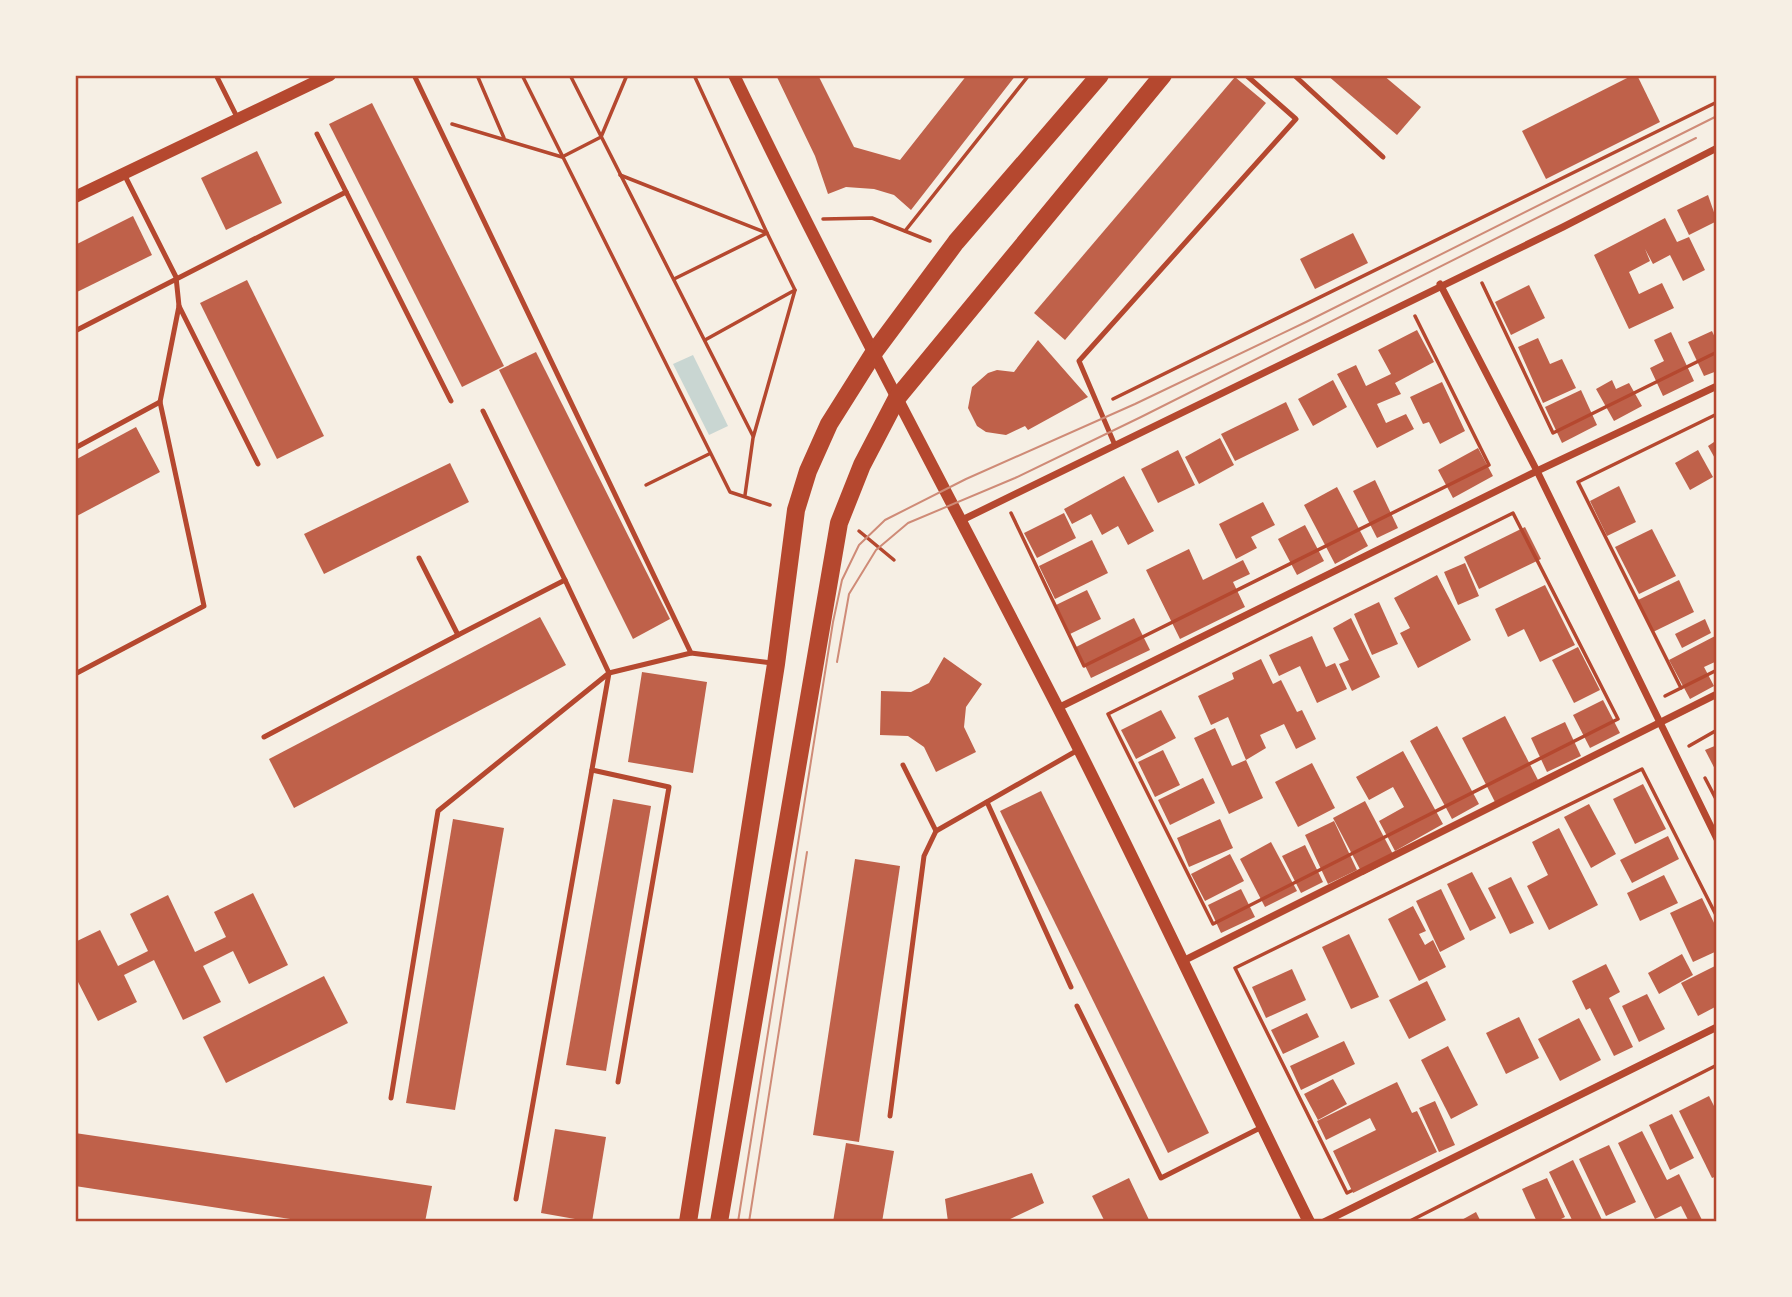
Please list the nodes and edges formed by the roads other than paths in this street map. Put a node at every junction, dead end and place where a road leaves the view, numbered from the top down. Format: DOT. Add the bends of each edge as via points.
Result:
graph roads {
  1 [pos="216,75"];
  2 [pos="330,75"];
  3 [pos="414,75"];
  4 [pos="734,75"];
  5 [pos="1100,75"];
  6 [pos="1163,75"];
  7 [pos="1246,75"];
  8 [pos="1294,75"];
  9 [pos="238,119"];
  10 [pos="317,134"];
  11 [pos="1717,148"];
  12 [pos="1383,157"];
  13 [pos="124,174"];
  14 [pos="346,192"];
  15 [pos="75,197"];
  16 [pos="176,277"];
  17 [pos="1440,284"];
  18 [pos="178,306"];
  19 [pos="75,331"];
  20 [pos="875,351"];
  21 [pos="1717,386"];
  22 [pos="897,398"];
  23 [pos="451,401"];
  24 [pos="160,402"];
  25 [pos="482,411"];
  26 [pos="1114,443"];
  27 [pos="75,448"];
  28 [pos="258,464"];
  29 [pos="1537,471"];
  30 [pos="960,521"];
  31 [pos="419,558"];
  32 [pos="565,580"];
  33 [pos="458,635"];
  34 [pos="691,653"];
  35 [pos="776,664"];
  36 [pos="609,673"];
  37 [pos="75,674"];
  38 [pos="1717,694"];
  39 [pos="1058,708"];
  40 [pos="1660,720"];
  41 [pos="264,737"];
  42 [pos="1078,750"];
  43 [pos="903,765"];
  44 [pos="592,770"];
  45 [pos="987,802"];
  46 [pos="936,831"];
  47 [pos="1717,839"];
  48 [pos="1181,963"];
  49 [pos="1071,987"];
  50 [pos="1077,1006"];
  51 [pos="1717,1027"];
  52 [pos="618,1082"];
  53 [pos="391,1098"];
  54 [pos="890,1116"];
  55 [pos="1262,1127"];
  56 [pos="516,1199"];
  57 [pos="688,1222"];
  58 [pos="719,1222"];
  59 [pos="1309,1222"];
  60 [pos="1324,1222"];
  1 -- 9 [label="lane"];
  2 -- 9 [label="street"];
  3 -- 34 [label="lane"];
  4 -- 20 [label="street" via="804,222"];
  5 -- 20 [label="main road" via="956,242"];
  6 -- 22 [label="main road"];
  7 -- 26 [label="lane" via="1296,119 1079,361"];
  8 -- 12 [label="lane"];
  9 -- 13 [label="street"];
  10 -- 14 [label="lane"];
  11 -- 17 [label="street"];
  13 -- 15 [label="street"];
  13 -- 16 [label="lane"];
  14 -- 16 [label="lane"];
  14 -- 23 [label="lane"];
  16 -- 18 [label="lane"];
  16 -- 19 [label="lane"];
  17 -- 26 [label="street"];
  17 -- 29 [label="street"];
  18 -- 24 [label="lane"];
  18 -- 28 [label="lane"];
  20 -- 22 [label="street"];
  20 -- 35 [label="main road" via="829,424 796,507"];
  21 -- 29 [label="street"];
  22 -- 30 [label="street"];
  22 -- 58 [label="main road" via="839,523"];
  24 -- 27 [label="lane"];
  24 -- 37 [label="lane" via="204,606"];
  25 -- 32 [label="lane"];
  26 -- 30 [label="street"];
  29 -- 39 [label="street"];
  29 -- 40 [label="street"];
  30 -- 39 [label="street"];
  31 -- 33 [label="lane"];
  32 -- 33 [label="lane"];
  32 -- 36 [label="lane"];
  33 -- 41 [label="lane"];
  34 -- 35 [label="lane"];
  34 -- 36 [label="lane"];
  35 -- 57 [label="main road"];
  36 -- 44 [label="lane"];
  36 -- 53 [label="lane" via="438,811"];
  38 -- 40 [label="street"];
  39 -- 42 [label="street"];
  40 -- 47 [label="street"];
  40 -- 48 [label="street"];
  42 -- 45 [label="lane"];
  42 -- 48 [label="street"];
  43 -- 46 [label="lane"];
  44 -- 52 [label="lane" via="669,787"];
  44 -- 56 [label="lane"];
  45 -- 46 [label="lane"];
  45 -- 49 [label="lane"];
  46 -- 54 [label="lane" via="924,856"];
  48 -- 55 [label="street"];
  50 -- 55 [label="lane" via="1161,1178"];
  51 -- 60 [label="street"];
  55 -- 59 [label="street"];
}
